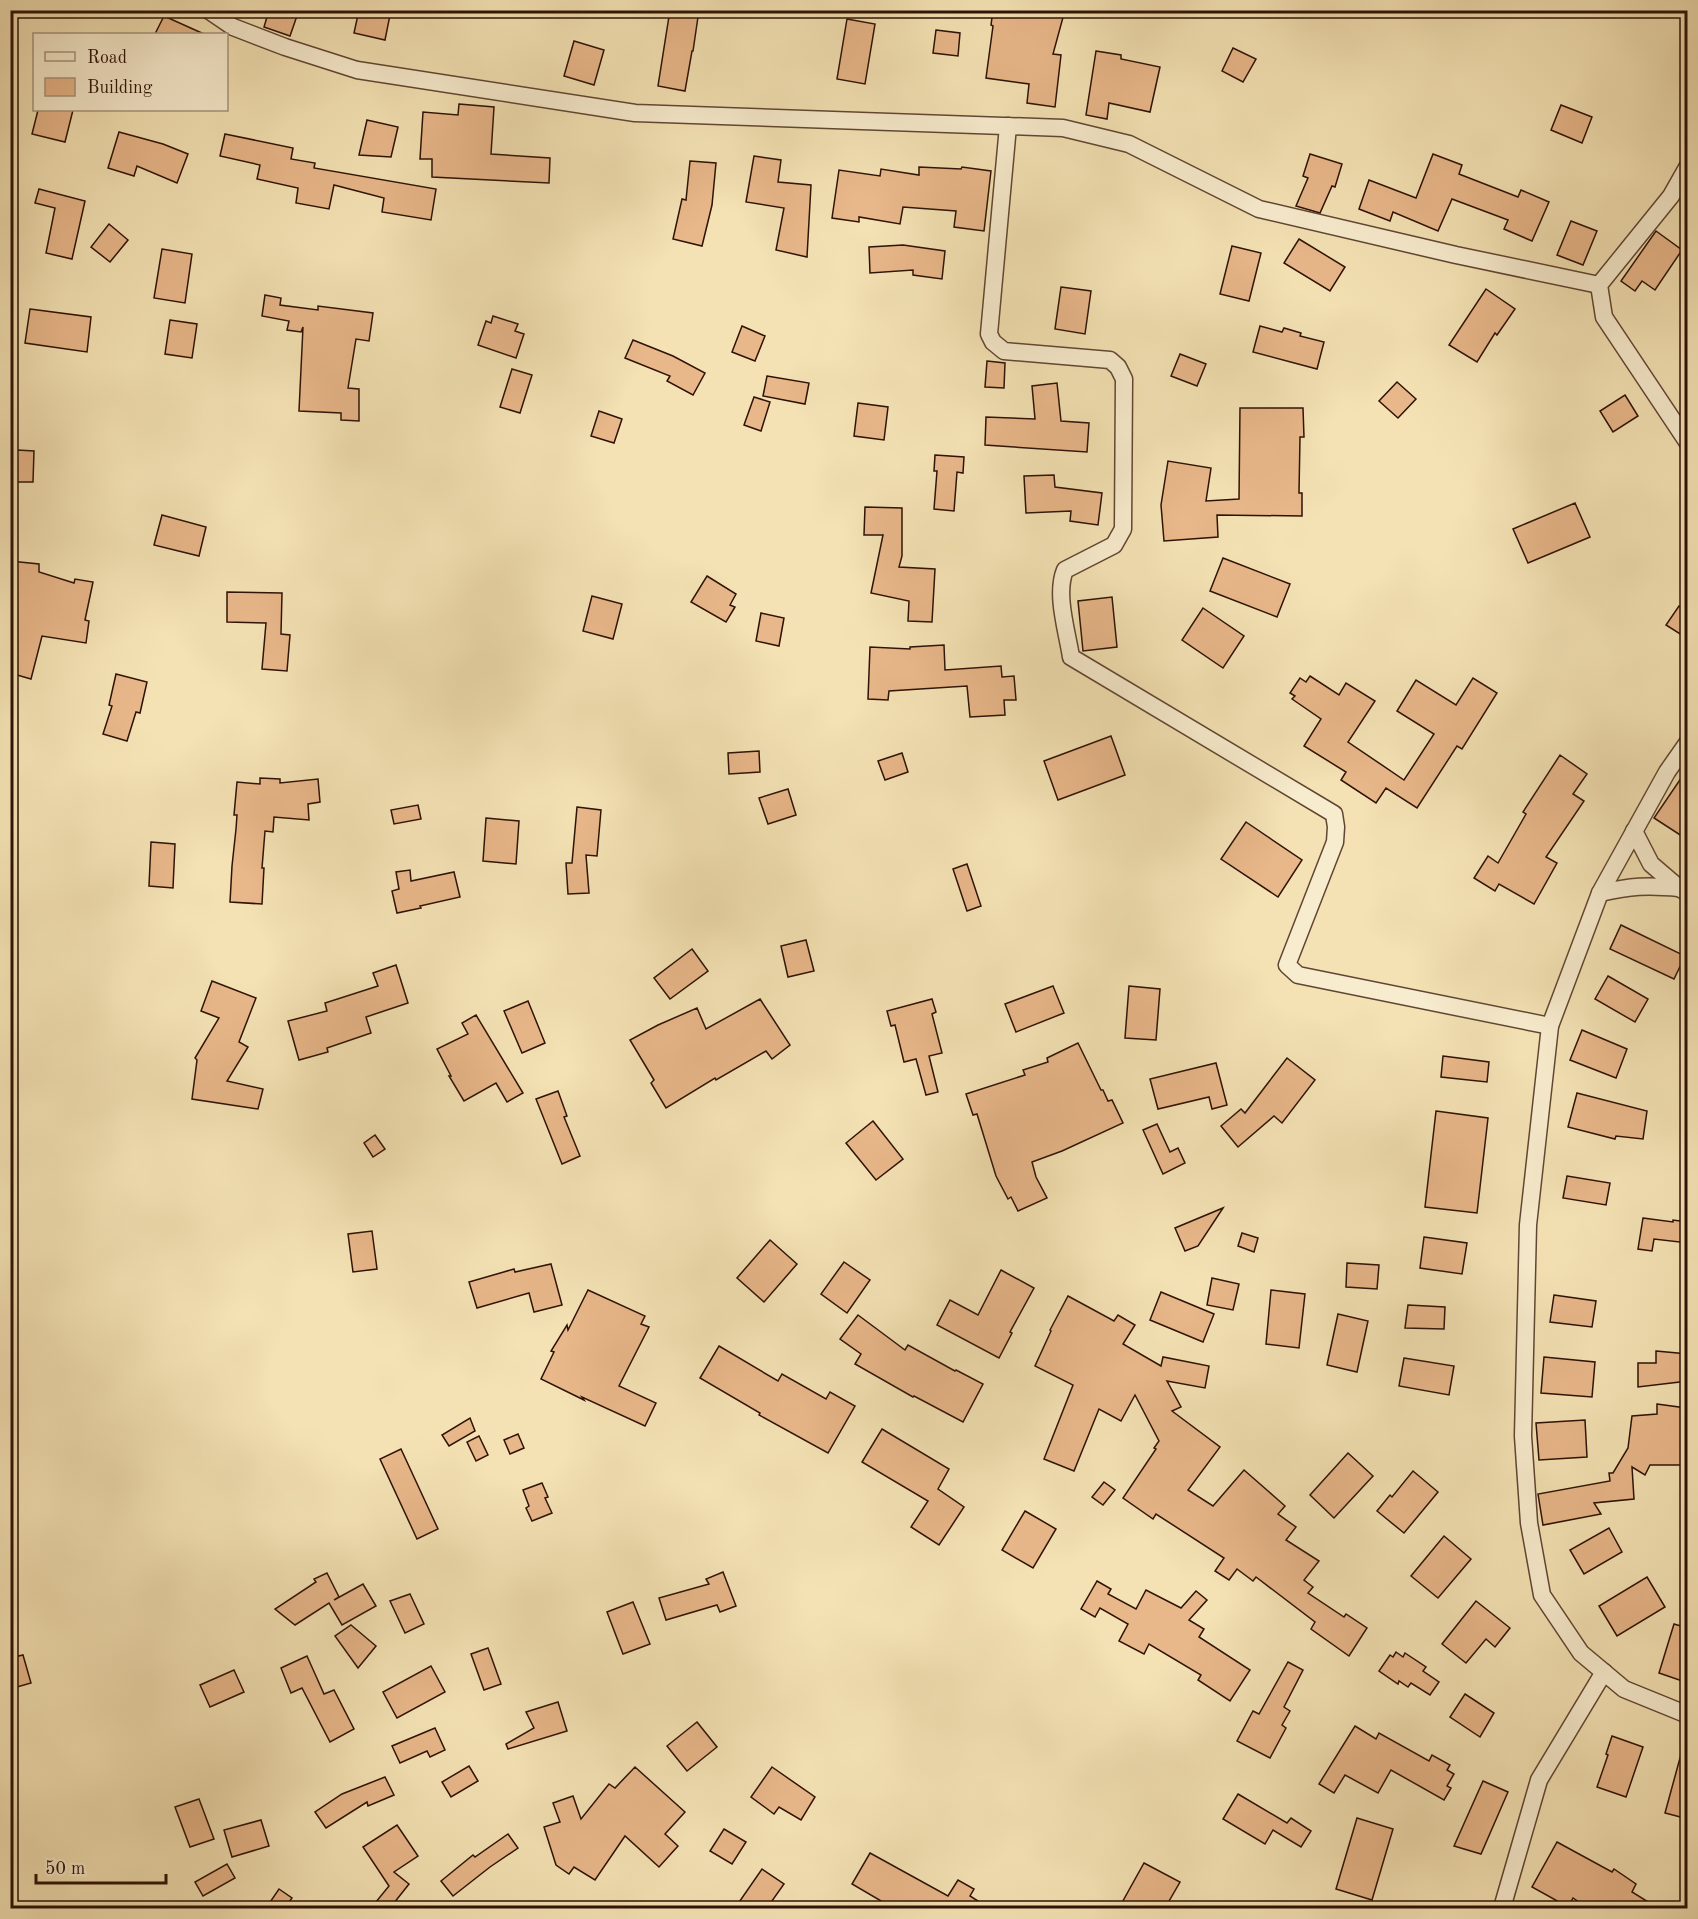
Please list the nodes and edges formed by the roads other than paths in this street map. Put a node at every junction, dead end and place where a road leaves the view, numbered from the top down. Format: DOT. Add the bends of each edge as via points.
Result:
graph roads {
  1 [pos="208,10"];
  2 [pos="1008,126"];
  3 [pos="1688,166"];
  4 [pos="1599,285"];
  5 [pos="1688,443"];
  6 [pos="1688,742"];
  7 [pos="1634,831"];
  8 [pos="1683,891"];
  9 [pos="1600,893"];
  10 [pos="1550,1026"];
  11 [pos="1604,1672"];
  12 [pos="1688,1715"];
  13 [pos="1502,1908"];
  1 -- 2 [label="street" via="233,27 357,70 635,113"];
  2 -- 4 [label="street" via="1063,128 1129,144 1259,209"];
  2 -- 10 [label="street" via="989,334 1004,351 1110,360 1124,379 1123,529 1114,545 1065,570 1061,579 1071,657 1334,814 1335,842 1287,965 1290,969 1299,975"];
  3 -- 4 [label="street" via="1671,196"];
  4 -- 5 [label="street" via="1604,317"];
  6 -- 7 [label="street" via="1666,772"];
  7 -- 8 [label="street" via="1651,864"];
  7 -- 9 [label="street"];
  8 -- 9 [label="street" via="1649,885"];
  9 -- 10 [label="street"];
  10 -- 11 [label="street" via="1528,1225 1523,1436 1529,1523 1542,1595 1581,1653"];
  11 -- 12 [label="street" via="1624,1689"];
  11 -- 13 [label="street" via="1539,1780"];
}
